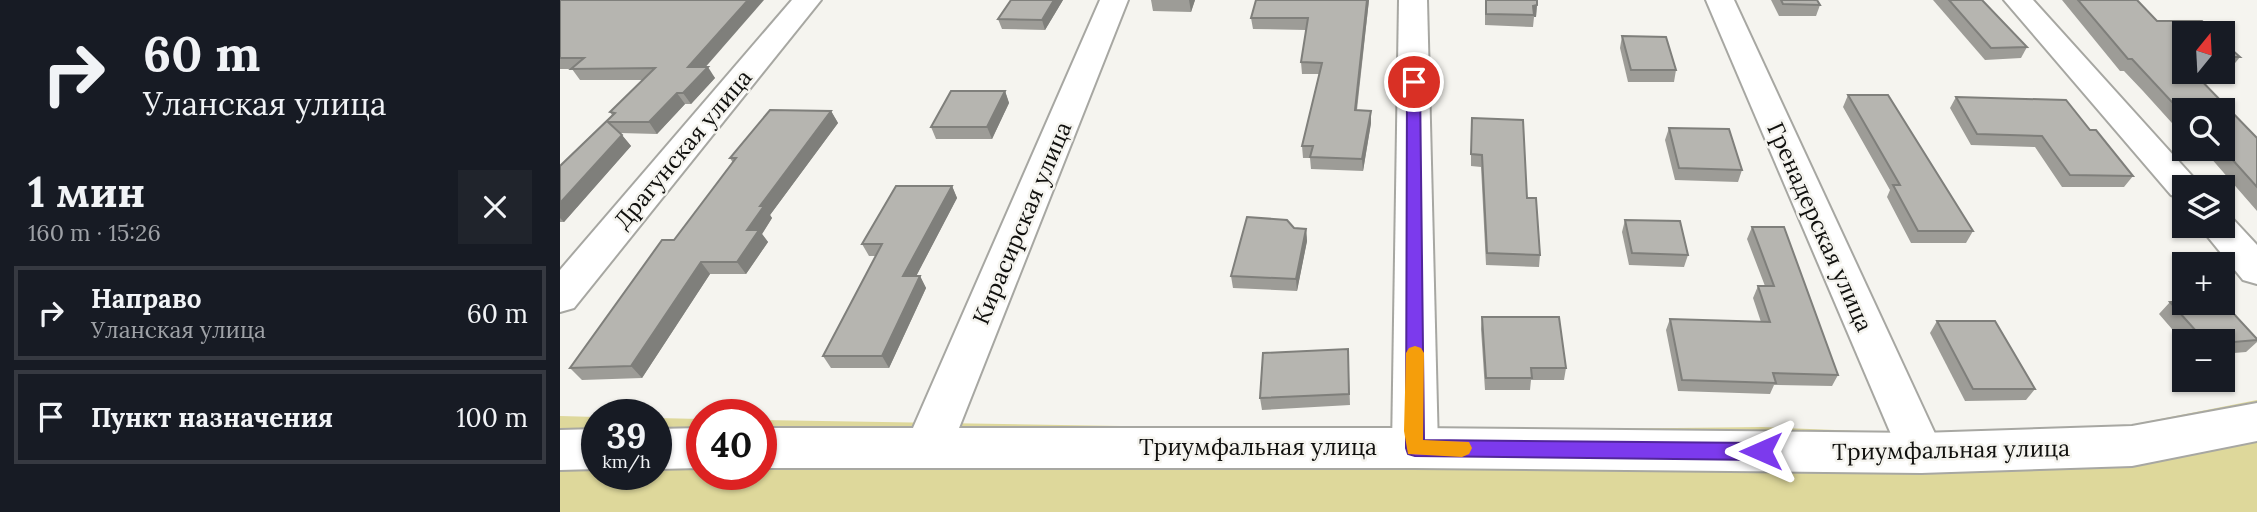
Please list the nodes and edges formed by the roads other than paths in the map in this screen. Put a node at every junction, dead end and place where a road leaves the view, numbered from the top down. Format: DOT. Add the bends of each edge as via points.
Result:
graph roads {
  1 [pos="807,0"];
  2 [pos="1114,0"];
  3 [pos="1413,0"];
  4 [pos="1720,0"];
  5 [pos="2018,0"];
  6 [pos="2173,175"];
  7 [pos="2229,238"];
  8 [pos="2257,270"];
  9 [pos="560,297"];
  10 [pos="2257,422"];
  11 [pos="932,446"];
  12 [pos="777,448"];
  13 [pos="1415,448"];
  14 [pos="581,449"];
  15 [pos="560,450"];
  16 [pos="1921,453"];
  1 -- 9 [label="street, Драгунская улица"];
  2 -- 11 [label="street, Кирасирская улица"];
  3 -- 13 [label="street"];
  4 -- 16 [label="street, Гренадерская улица"];
  5 -- 6 [label="street"];
  7 -- 8 [label="street"];
  10 -- 16 [label="street, Триумфальная улица" via="2132,446"];
  11 -- 12 [label="street, Триумфальная улица"];
  11 -- 13 [label="street, Триумфальная улица"];
  13 -- 16 [label="street, Триумфальная улица"];
  14 -- 15 [label="street"];
}
